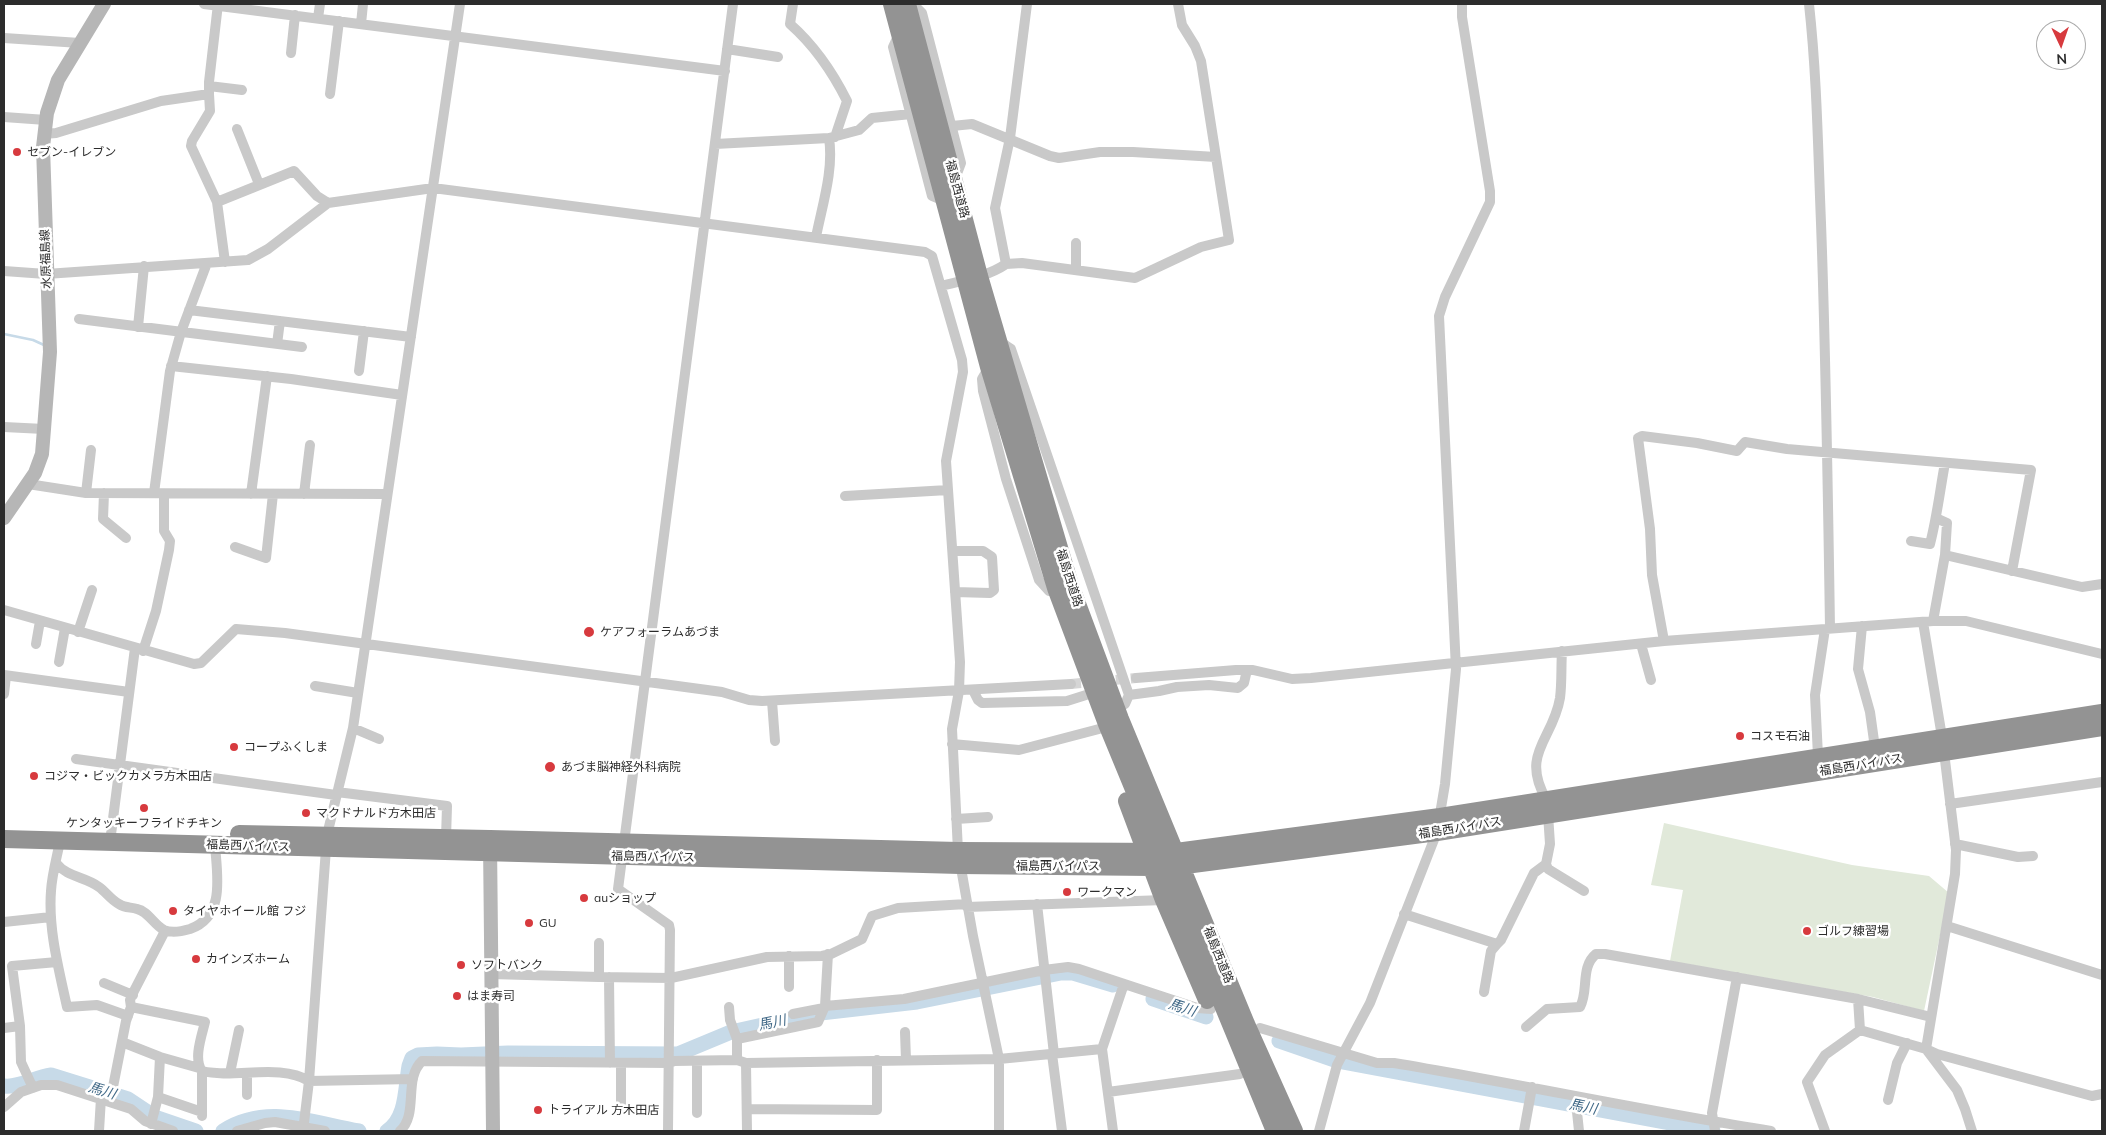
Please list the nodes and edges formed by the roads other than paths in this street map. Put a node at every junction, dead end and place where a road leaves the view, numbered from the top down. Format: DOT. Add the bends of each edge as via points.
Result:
graph roads {
  1 [pos="104,4"];
  2 [pos="204,4"];
  3 [pos="320,4"];
  4 [pos="363,4"];
  5 [pos="460,4"];
  6 [pos="733,4"];
  7 [pos="793,4"];
  8 [pos="1027,4"];
  9 [pos="1178,4"];
  10 [pos="1462,4"];
  11 [pos="1809,4"];
  12 [pos="218,5"];
  13 [pos="902,5"];
  14 [pos="295,15"];
  15 [pos="318,18"];
  16 [pos="339,21"];
  17 [pos="360,24"];
  18 [pos="900,33"];
  19 [pos="455,36"];
  20 [pos="4,38"];
  21 [pos="80,43"];
  22 [pos="728,49"];
  23 [pos="291,53"];
  24 [pos="778,57"];
  25 [pos="725,71"];
  26 [pos="209,90"];
  27 [pos="242,90"];
  28 [pos="330,94"];
  29 [pos="911,114"];
  30 [pos="4,117"];
  31 [pos="46,120"];
  32 [pos="952,126"];
  33 [pos="237,129"];
  34 [pos="44,134"];
  35 [pos="832,138"];
  36 [pos="1010,138"];
  37 [pos="714,144"];
  38 [pos="1216,157"];
  39 [pos="953,176"];
  40 [pos="259,184"];
  41 [pos="433,188"];
  42 [pos="944,201"];
  43 [pos="217,202"];
  44 [pos="328,203"];
  45 [pos="704,224"];
  46 [pos="816,237"];
  47 [pos="1076,243"];
  48 [pos="225,262"];
  49 [pos="208,263"];
  50 [pos="1006,264"];
  51 [pos="144,266"];
  52 [pos="1076,270"];
  53 [pos="4,271"];
  54 [pos="46,274"];
  55 [pos="972,278"];
  56 [pos="941,286"];
  57 [pos="190,310"];
  58 [pos="79,319"];
  59 [pos="280,321"];
  60 [pos="138,327"];
  61 [pos="364,331"];
  62 [pos="181,332"];
  63 [pos="411,337"];
  64 [pos="998,341"];
  65 [pos="277,344"];
  66 [pos="302,347"];
  67 [pos="171,366"];
  68 [pos="988,367"];
  69 [pos="359,371"];
  70 [pos="267,376"];
  71 [pos="402,395"];
  72 [pos="4,427"];
  73 [pos="44,429"];
  74 [pos="1025,436"];
  75 [pos="310,445"];
  76 [pos="91,450"];
  77 [pos="1828,453"];
  78 [pos="1945,463"];
  79 [pos="1018,467"];
  80 [pos="28,484"];
  81 [pos="948,490"];
  82 [pos="86,493"];
  83 [pos="104,493"];
  84 [pos="159,493"];
  85 [pos="251,494"];
  86 [pos="274,494"];
  87 [pos="304,494"];
  88 [pos="387,494"];
  89 [pos="845,496"];
  90 [pos="4,518"];
  91 [pos="1936,518"];
  92 [pos="126,538"];
  93 [pos="1911,541"];
  94 [pos="235,546"];
  95 [pos="952,551"];
  96 [pos="1945,554"];
  97 [pos="2012,571"];
  98 [pos="2102,584"];
  99 [pos="92,590"];
  100 [pos="1049,591"];
  101 [pos="955,592"];
  102 [pos="4,610"];
  103 [pos="40,621"];
  104 [pos="1928,621"];
  105 [pos="1862,626"];
  106 [pos="65,628"];
  107 [pos="1828,629"];
  108 [pos="78,632"];
  109 [pos="1664,642"];
  110 [pos="36,644"];
  111 [pos="1641,644"];
  112 [pos="365,645"];
  113 [pos="139,650"];
  114 [pos="1562,651"];
  115 [pos="2102,654"];
  116 [pos="60,662"];
  117 [pos="1455,664"];
  118 [pos="1247,670"];
  119 [pos="5,676"];
  120 [pos="1136,678"];
  121 [pos="1651,680"];
  122 [pos="646,681"];
  123 [pos="1071,684"];
  124 [pos="315,686"];
  125 [pos="973,690"];
  126 [pos="959,691"];
  127 [pos="129,692"];
  128 [pos="4,694"];
  129 [pos="358,694"];
  130 [pos="1086,695"];
  131 [pos="1127,700"];
  132 [pos="772,701"];
  133 [pos="2102,712"];
  134 [pos="2102,727"];
  135 [pos="353,728"];
  136 [pos="1099,729"];
  137 [pos="379,739"];
  138 [pos="775,741"];
  139 [pos="952,744"];
  140 [pos="1943,744"];
  141 [pos="1875,748"];
  142 [pos="1818,756"];
  143 [pos="76,759"];
  144 [pos="119,764"];
  145 [pos="2102,782"];
  146 [pos="337,793"];
  147 [pos="1950,804"];
  148 [pos="1547,807"];
  149 [pos="988,816"];
  150 [pos="956,819"];
  151 [pos="1438,824"];
  152 [pos="4,828"];
  153 [pos="1160,833"];
  154 [pos="111,836"];
  155 [pos="446,838"];
  156 [pos="4,839"];
  157 [pos="60,841"];
  158 [pos="327,842"];
  159 [pos="1955,844"];
  160 [pos="215,845"];
  161 [pos="490,846"];
  162 [pos="623,849"];
  163 [pos="2033,856"];
  164 [pos="1189,857"];
  165 [pos="959,858"];
  166 [pos="1149,860"];
  167 [pos="56,863"];
  168 [pos="1546,864"];
  169 [pos="1584,891"];
  170 [pos="1178,896"];
  171 [pos="1037,904"];
  172 [pos="967,906"];
  173 [pos="1404,914"];
  174 [pos="51,917"];
  175 [pos="4,922"];
  176 [pos="1947,926"];
  177 [pos="165,931"];
  178 [pos="599,942"];
  179 [pos="1497,944"];
  180 [pos="828,954"];
  181 [pos="788,956"];
  182 [pos="57,962"];
  183 [pos="491,974"];
  184 [pos="1046,974"];
  185 [pos="2102,975"];
  186 [pos="1737,976"];
  187 [pos="604,977"];
  188 [pos="671,978"];
  189 [pos="104,983"];
  190 [pos="9,984"];
  191 [pos="789,987"];
  192 [pos="984,987"];
  193 [pos="1123,987"];
  194 [pos="1484,992"];
  195 [pos="133,995"];
  196 [pos="1858,999"];
  197 [pos="729,1007"];
  198 [pos="1211,1009"];
  199 [pos="824,1010"];
  200 [pos="130,1011"];
  201 [pos="793,1014"];
  202 [pos="1931,1017"];
  203 [pos="20,1026"];
  204 [pos="1526,1027"];
  205 [pos="4,1028"];
  206 [pos="1260,1028"];
  207 [pos="239,1030"];
  208 [pos="1860,1030"];
  209 [pos="905,1032"];
  210 [pos="734,1034"];
  211 [pos="122,1042"];
  212 [pos="1906,1043"];
  213 [pos="1102,1049"];
  214 [pos="1926,1049"];
  215 [pos="1053,1054"];
  216 [pos="160,1057"];
  217 [pos="612,1058"];
  218 [pos="1340,1058"];
  219 [pos="1000,1059"];
  220 [pos="492,1060"];
  221 [pos="877,1060"];
  222 [pos="906,1060"];
  223 [pos="669,1061"];
  224 [pos="697,1061"];
  225 [pos="742,1061"];
  226 [pos="200,1069"];
  227 [pos="230,1073"];
  228 [pos="247,1073"];
  229 [pos="1240,1074"];
  230 [pos="409,1079"];
  231 [pos="309,1080"];
  232 [pos="29,1083"];
  233 [pos="1532,1089"];
  234 [pos="1108,1092"];
  235 [pos="2102,1094"];
  236 [pos="247,1095"];
  237 [pos="109,1097"];
  238 [pos="158,1097"];
  239 [pos="1888,1100"];
  240 [pos="6,1101"];
  241 [pos="1579,1104"];
  242 [pos="621,1109"];
  243 [pos="747,1109"];
  244 [pos="697,1113"];
  245 [pos="153,1118"];
  246 [pos="304,1124"];
  247 [pos="1714,1126"];
  248 [pos="248,1130"];
  249 [pos="99,1131"];
  250 [pos="173,1131"];
  251 [pos="237,1131"];
  252 [pos="325,1131"];
  253 [pos="400,1131"];
  254 [pos="493,1131"];
  255 [pos="668,1131"];
  256 [pos="747,1131"];
  257 [pos="999,1131"];
  258 [pos="1062,1131"];
  259 [pos="1113,1131"];
  260 [pos="1263,1131"];
  261 [pos="1275,1131"];
  262 [pos="1294,1131"];
  263 [pos="1303,1131"];
  264 [pos="1319,1131"];
  265 [pos="1524,1131"];
  266 [pos="1579,1131"];
  267 [pos="1770,1131"];
  268 [pos="1825,1131"];
  269 [pos="1972,1131"];
  1 -- 21 [label="main road, 水原福島線"];
  2 -- 12 [label="street"];
  3 -- 15 [label="street"];
  4 -- 17 [label="street"];
  5 -- 19 [label="street"];
  6 -- 22 [label="street"];
  7 -- 35 [label="street" via="790,24 808,39 820,55 847,101"];
  8 -- 36 [label="street"];
  9 -- 38 [label="street" via="1182,24 1201,61"];
  10 -- 117 [label="street" via="1490,202 1439,316"];
  11 -- 77 [label="street" via="1815,65"];
  12 -- 14 [label="street"];
  12 -- 26 [label="street"];
  13 -- 18 [label="highway, 福島西道路"];
  13 -- 32 [label="street" via="917,8 922,13"];
  13 -- 39 [label="highway, 福島西道路"];
  14 -- 15 [label="street"];
  14 -- 23 [label="street"];
  15 -- 16 [label="street"];
  16 -- 17 [label="street"];
  16 -- 28 [label="street"];
  17 -- 19 [label="street"];
  18 -- 29 [label="street" via="893,47"];
  18 -- 42 [label="highway, 福島西道路"];
  19 -- 25 [label="street"];
  19 -- 41 [label="street"];
  20 -- 21 [label="street"];
  21 -- 31 [label="main road, 水原福島線" via="58,80"];
  22 -- 24 [label="street"];
  22 -- 25 [label="street"];
  25 -- 37 [label="street"];
  26 -- 27 [label="street"];
  26 -- 34 [label="street"];
  26 -- 43 [label="street" via="210,111 191,146"];
  29 -- 35 [label="street" via="872,118 859,130"];
  29 -- 42 [label="street" via="932,196"];
  30 -- 31 [label="street"];
  31 -- 34 [label="main road, 水原福島線"];
  32 -- 36 [label="street" via="972,124"];
  32 -- 39 [label="street" via="961,164"];
  33 -- 40 [label="street"];
  34 -- 54 [label="main road, 水原福島線"];
  35 -- 37 [label="street"];
  35 -- 46 [label="street"];
  36 -- 38 [label="street" via="1059,158 1100,152"];
  36 -- 50 [label="street" via="995,208"];
  37 -- 45 [label="street"];
  38 -- 52 [label="street" via="1229,240 1201,247 1135,278"];
  39 -- 55 [label="highway, 福島西道路"];
  40 -- 43 [label="street"];
  40 -- 44 [label="street" via="294,170 317,196"];
  41 -- 44 [label="street"];
  41 -- 45 [label="street"];
  41 -- 63 [label="street"];
  42 -- 55 [label="highway, 福島西道路"];
  43 -- 48 [label="street"];
  44 -- 48 [label="street" via="268,249 248,260"];
  45 -- 46 [label="street"];
  45 -- 122 [label="street"];
  46 -- 56 [label="street" via="925,252 932,256"];
  47 -- 52 [label="street"];
  48 -- 49 [label="street"];
  49 -- 51 [label="street"];
  49 -- 57 [label="street"];
  50 -- 52 [label="street"];
  50 -- 55 [label="street"];
  51 -- 54 [label="street"];
  51 -- 60 [label="street"];
  53 -- 54 [label="street"];
  54 -- 73 [label="main road, 水原福島線" via="50,352"];
  55 -- 56 [label="street"];
  55 -- 64 [label="highway, 福島西道路"];
  55 -- 68 [label="highway, 福島西道路"];
  56 -- 81 [label="street" via="963,372 946,460"];
  57 -- 59 [label="street"];
  57 -- 62 [label="street"];
  58 -- 60 [label="street"];
  59 -- 61 [label="street"];
  59 -- 65 [label="street"];
  60 -- 62 [label="street"];
  61 -- 63 [label="street"];
  61 -- 69 [label="street"];
  62 -- 65 [label="street"];
  62 -- 67 [label="street"];
  63 -- 71 [label="street"];
  64 -- 74 [label="highway, 福島西道路"];
  64 -- 131 [label="street" via="1011,348"];
  65 -- 66 [label="street"];
  67 -- 70 [label="street"];
  67 -- 84 [label="street"];
  68 -- 79 [label="highway, 福島西道路"];
  68 -- 100 [label="street" via="982,379 983,391 1006,479 1039,580"];
  70 -- 71 [label="street"];
  70 -- 85 [label="street"];
  71 -- 88 [label="street"];
  72 -- 73 [label="street"];
  73 -- 80 [label="main road, 水原福島線" via="42,454"];
  74 -- 131 [label="highway" via="1043,468 1106,659"];
  74 -- 153 [label="highway, 福島西道路" via="1070,585"];
  75 -- 87 [label="street"];
  76 -- 82 [label="street"];
  77 -- 78 [label="street"];
  77 -- 107 [label="street"];
  77 -- 109 [label="street" via="1745,442 1736,450 1679,440 1638,438 1650,528 1652,575"];
  78 -- 91 [label="street"];
  78 -- 97 [label="street" via="2031,470"];
  79 -- 100 [label="highway" via="1017,493"];
  79 -- 153 [label="highway, 福島西道路" via="1056,588 1107,724"];
  80 -- 82 [label="street"];
  80 -- 90 [label="main road, 水原福島線"];
  81 -- 89 [label="street"];
  81 -- 95 [label="street"];
  82 -- 83 [label="street"];
  83 -- 84 [label="street"];
  83 -- 92 [label="street" via="103,520"];
  84 -- 85 [label="street"];
  84 -- 113 [label="street" via="164,531 170,541 169,550 156,611"];
  85 -- 86 [label="street"];
  86 -- 87 [label="street"];
  86 -- 94 [label="street" via="266,558"];
  87 -- 88 [label="street"];
  88 -- 112 [label="street"];
  91 -- 93 [label="street" via="1930,544"];
  91 -- 96 [label="street" via="1947,523"];
  95 -- 101 [label="street"];
  95 -- 101 [label="street" via="983,551 992,557 993,564 994,590 990,593"];
  96 -- 97 [label="street"];
  96 -- 104 [label="street"];
  97 -- 98 [label="street" via="2082,587"];
  99 -- 108 [label="street"];
  100 -- 130 [label="highway"];
  101 -- 126 [label="street"];
  102 -- 103 [label="street"];
  103 -- 106 [label="street"];
  103 -- 110 [label="street"];
  104 -- 105 [label="street"];
  104 -- 115 [label="street" via="1966,621"];
  104 -- 140 [label="street"];
  105 -- 107 [label="street"];
  105 -- 141 [label="street" via="1858,669 1870,712"];
  106 -- 108 [label="street"];
  106 -- 116 [label="street"];
  107 -- 109 [label="street"];
  107 -- 142 [label="street" via="1815,696"];
  108 -- 113 [label="street"];
  109 -- 111 [label="street"];
  111 -- 114 [label="street"];
  111 -- 121 [label="street"];
  112 -- 113 [label="street" via="236,629 201,663 183,662"];
  112 -- 122 [label="street"];
  112 -- 129 [label="street"];
  113 -- 127 [label="street"];
  114 -- 117 [label="street"];
  114 -- 148 [label="street" via="1560,699 1535,765"];
  117 -- 118 [label="street" via="1292,678"];
  117 -- 151 [label="street" via="1445,784"];
  118 -- 120 [label="street"];
  118 -- 131 [label="street" via="1244,683 1238,688 1209,685 1177,687"];
  119 -- 127 [label="street"];
  119 -- 128 [label="street"];
  122 -- 132 [label="street" via="722,692 749,700"];
  122 -- 162 [label="street"];
  123 -- 125 [label="street"];
  124 -- 129 [label="street"];
  125 -- 126 [label="street"];
  125 -- 130 [label="street" via="982,703 1067,701"];
  126 -- 132 [label="street"];
  126 -- 139 [label="street"];
  127 -- 144 [label="street"];
  129 -- 135 [label="street"];
  130 -- 136 [label="highway"];
  131 -- 164 [label="highway"];
  132 -- 138 [label="street"];
  133 -- 140 [label="highway, 福島西バイパス"];
  134 -- 140 [label="highway, 福島西バイパス"];
  135 -- 137 [label="street"];
  135 -- 146 [label="street"];
  136 -- 139 [label="street" via="1019,750"];
  136 -- 166 [label="highway"];
  139 -- 150 [label="street"];
  140 -- 141 [label="highway, 福島西バイパス"];
  140 -- 147 [label="street"];
  140 -- 148 [label="highway, 福島西バイパス"];
  141 -- 142 [label="highway, 福島西バイパス"];
  142 -- 148 [label="highway, 福島西バイパス"];
  143 -- 144 [label="street"];
  144 -- 146 [label="street"];
  144 -- 154 [label="street"];
  145 -- 147 [label="street"];
  146 -- 155 [label="street" via="447,806"];
  146 -- 158 [label="street"];
  147 -- 159 [label="street"];
  148 -- 151 [label="highway, 福島西バイパス"];
  148 -- 168 [label="street" via="1550,844"];
  149 -- 150 [label="street"];
  150 -- 165 [label="street"];
  151 -- 164 [label="highway, 福島西バイパス"];
  151 -- 173 [label="street"];
  152 -- 154 [label="highway, 福島西バイパス"];
  153 -- 170 [label="highway, 福島西道路"];
  154 -- 157 [label="highway, 福島西バイパス"];
  154 -- 158 [label="highway, 福島西バイパス"];
  154 -- 160 [label="highway, 福島西バイパス"];
  155 -- 158 [label="highway, 福島西バイパス"];
  155 -- 161 [label="highway, 福島西バイパス"];
  156 -- 157 [label="highway, 福島西バイパス"];
  157 -- 167 [label="street"];
  158 -- 160 [label="highway, 福島西バイパス"];
  158 -- 161 [label="highway, 福島西バイパス"];
  158 -- 231 [label="street"];
  159 -- 163 [label="street" via="2018,857"];
  159 -- 176 [label="street" via="1955,874"];
  160 -- 177 [label="street" via="217,891 209,917 198,926"];
  161 -- 162 [label="highway, 福島西バイパス"];
  161 -- 183 [label="main road"];
  162 -- 165 [label="highway, 福島西バイパス"];
  162 -- 188 [label="street" via="618,888 668,925"];
  164 -- 166 [label="highway, 福島西バイパス"];
  164 -- 206 [label="highway"];
  165 -- 166 [label="highway, 福島西バイパス"];
  165 -- 172 [label="street"];
  166 -- 170 [label="highway"];
  167 -- 174 [label="street" via="51,889"];
  167 -- 177 [label="street" via="63,872 100,887 117,904 139,909"];
  168 -- 169 [label="street" via="1548,869"];
  168 -- 179 [label="street" via="1534,873"];
  170 -- 171 [label="street"];
  170 -- 198 [label="highway"];
  170 -- 261 [label="highway, 福島西道路"];
  170 -- 262 [label="highway, 福島西道路" via="1246,1024"];
  171 -- 172 [label="street"];
  171 -- 184 [label="street"];
  172 -- 180 [label="street" via="898,908 872,916 862,939"];
  172 -- 192 [label="street"];
  173 -- 179 [label="street"];
  173 -- 218 [label="street" via="1370,1003"];
  174 -- 175 [label="street"];
  174 -- 182 [label="street"];
  176 -- 185 [label="street"];
  176 -- 202 [label="street"];
  177 -- 195 [label="street"];
  178 -- 187 [label="street"];
  179 -- 194 [label="street" via="1492,951"];
  180 -- 181 [label="street"];
  180 -- 199 [label="street"];
  181 -- 188 [label="street" via="767,957"];
  181 -- 191 [label="street"];
  182 -- 190 [label="street" via="12,966"];
  182 -- 200 [label="street" via="66,1007 97,1005"];
  183 -- 187 [label="street"];
  183 -- 220 [label="main road"];
  184 -- 192 [label="street"];
  184 -- 193 [label="street" via="1068,967"];
  184 -- 215 [label="street"];
  186 -- 196 [label="street"];
  186 -- 204 [label="street" via="1596,954 1588,964 1584,1000 1580,1008 1547,1009"];
  186 -- 247 [label="street" via="1712,1113"];
  187 -- 188 [label="street"];
  187 -- 217 [label="street"];
  188 -- 223 [label="street"];
  189 -- 195 [label="street"];
  190 -- 203 [label="street"];
  192 -- 199 [label="street"];
  192 -- 219 [label="street"];
  193 -- 198 [label="street"];
  193 -- 213 [label="street"];
  195 -- 200 [label="street"];
  196 -- 202 [label="street"];
  196 -- 208 [label="street"];
  197 -- 210 [label="street"];
  198 -- 229 [label="highway"];
  199 -- 201 [label="street"];
  199 -- 210 [label="street" via="818,1022"];
  200 -- 211 [label="street"];
  200 -- 226 [label="street" via="205,1022 198,1054"];
  202 -- 214 [label="street"];
  203 -- 205 [label="street"];
  203 -- 232 [label="street" via="21,1062"];
  206 -- 218 [label="street"];
  206 -- 263 [label="highway"];
  207 -- 227 [label="street"];
  208 -- 212 [label="street"];
  208 -- 268 [label="street" via="1825,1055 1807,1082"];
  209 -- 222 [label="street"];
  210 -- 225 [label="street"];
  211 -- 216 [label="street"];
  211 -- 237 [label="street"];
  212 -- 214 [label="street"];
  212 -- 239 [label="street" via="1897,1063"];
  213 -- 215 [label="street"];
  213 -- 234 [label="street"];
  214 -- 235 [label="street" via="2092,1096"];
  214 -- 269 [label="street" via="1956,1090"];
  215 -- 219 [label="street"];
  215 -- 258 [label="street"];
  216 -- 226 [label="street"];
  216 -- 238 [label="street"];
  217 -- 220 [label="street"];
  217 -- 223 [label="street"];
  217 -- 242 [label="street"];
  218 -- 233 [label="street" via="1394,1063"];
  218 -- 264 [label="street"];
  219 -- 222 [label="street"];
  219 -- 257 [label="street"];
  220 -- 230 [label="street" via="422,1061"];
  220 -- 254 [label="main road"];
  221 -- 222 [label="street"];
  221 -- 225 [label="street"];
  221 -- 243 [label="street" via="877,1110"];
  223 -- 224 [label="street"];
  223 -- 255 [label="street"];
  224 -- 225 [label="street"];
  224 -- 244 [label="street"];
  225 -- 243 [label="street"];
  226 -- 227 [label="street" via="216,1074"];
  226 -- 238 [label="street" via="202,1114"];
  227 -- 228 [label="street"];
  228 -- 231 [label="street" via="279,1073"];
  228 -- 236 [label="street"];
  229 -- 234 [label="street"];
  229 -- 260 [label="highway"];
  230 -- 231 [label="street"];
  230 -- 253 [label="street" via="408,1120"];
  231 -- 246 [label="street"];
  232 -- 237 [label="street" via="57,1084"];
  232 -- 240 [label="street"];
  233 -- 241 [label="street"];
  233 -- 265 [label="street"];
  234 -- 259 [label="street"];
  237 -- 245 [label="street"];
  237 -- 249 [label="street"];
  238 -- 245 [label="street"];
  241 -- 247 [label="street"];
  241 -- 266 [label="street"];
  243 -- 256 [label="street"];
  245 -- 250 [label="street"];
  246 -- 248 [label="street" via="270,1122"];
  246 -- 252 [label="street"];
  247 -- 267 [label="street"];
  248 -- 251 [label="street"];
}
